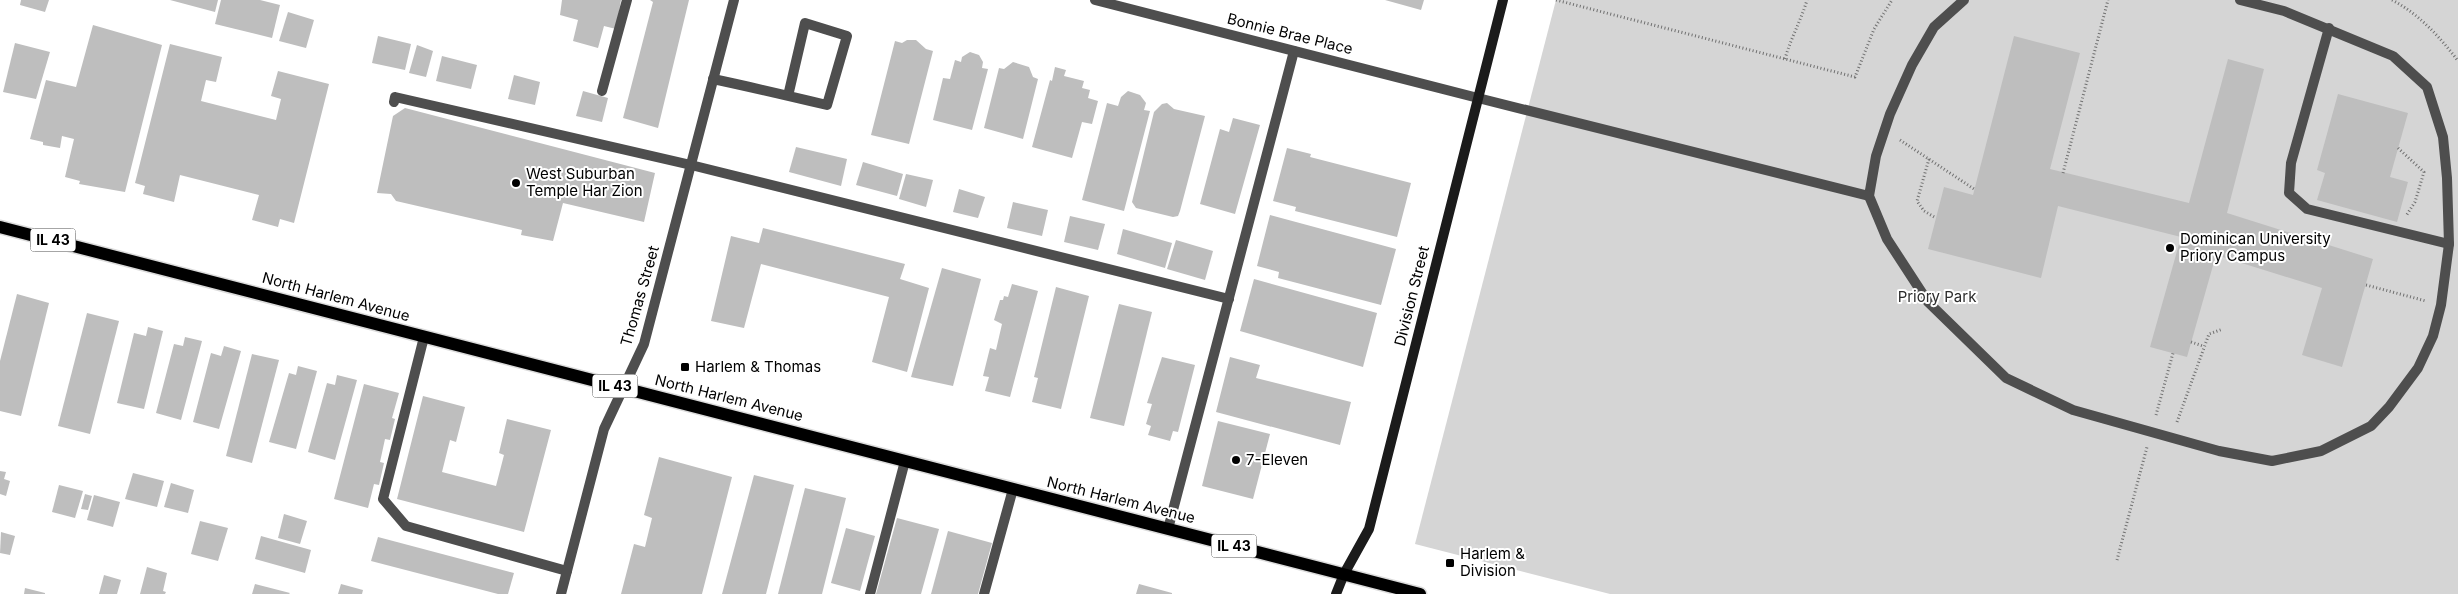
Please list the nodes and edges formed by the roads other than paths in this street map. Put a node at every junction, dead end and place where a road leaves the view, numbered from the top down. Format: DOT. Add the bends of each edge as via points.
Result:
graph roads {
  1 [pos="627,0"];
  2 [pos="734,0"];
  3 [pos="1095,0"];
  4 [pos="1503,0"];
  5 [pos="1964,0"];
  6 [pos="2240,0"];
  7 [pos="2329,28"];
  8 [pos="1294,51"];
  9 [pos="713,78"];
  10 [pos="602,91"];
  11 [pos="788,96"];
  12 [pos="1478,98"];
  13 [pos="394,102"];
  14 [pos="691,165"];
  15 [pos="1869,196"];
  16 [pos="0,227"];
  17 [pos="2448,244"];
  18 [pos="1229,299"];
  19 [pos="424,337"];
  20 [pos="625,388"];
  21 [pos="905,461"];
  22 [pos="1013,489"];
  23 [pos="1168,529"];
  24 [pos="567,571"];
  25 [pos="1344,574"];
  26 [pos="561,594"];
  27 [pos="870,594"];
  28 [pos="984,594"];
  29 [pos="1336,594"];
  30 [pos="1420,594"];
  1 -- 10 [label="street"];
  2 -- 9 [label="street, Thomas Street"];
  3 -- 8 [label="street, Bonnie Brae Place"];
  4 -- 12 [label="street, Division Street"];
  5 -- 15 [label="street" via="1934,27 1912,65 1884,130"];
  6 -- 7 [label="street" via="2284,11"];
  7 -- 17 [label="street" via="2393,56 2427,87 2443,137 2448,178"];
  7 -- 17 [label="street" via="2291,163 2289,193 2307,209"];
  8 -- 12 [label="street, Bonnie Brae Place"];
  8 -- 18 [label="street"];
  9 -- 11 [label="street"];
  9 -- 14 [label="street, Thomas Street"];
  11 -- 11 [label="street" via="827,105 847,36 805,23"];
  12 -- 15 [label="street, Bonnie Brae Place"];
  12 -- 25 [label="street, Division Street" via="1369,529"];
  13 -- 14 [label="street" via="395,97"];
  14 -- 18 [label="street"];
  14 -- 20 [label="street, Thomas Street" via="644,344"];
  15 -- 17 [label="street" via="1887,239 1928,302 2006,378 2073,410 2219,451 2272,461 2321,451 2371,426 2389,407 2418,368 2433,336 2441,305"];
  16 -- 19 [label="main road, North Harlem Avenue / IL 43"];
  18 -- 23 [label="street"];
  19 -- 20 [label="main road, North Harlem Avenue / IL 43"];
  19 -- 24 [label="street" via="383,499 406,526"];
  20 -- 21 [label="main road, North Harlem Avenue / IL 43"];
  20 -- 24 [label="street, Thomas Street" via="604,429"];
  21 -- 22 [label="main road, North Harlem Avenue / IL 43"];
  21 -- 27 [label="street"];
  22 -- 23 [label="main road, North Harlem Avenue / IL 43"];
  22 -- 28 [label="street"];
  23 -- 25 [label="main road, North Harlem Avenue / IL 43"];
  24 -- 26 [label="street, Thomas Street"];
  25 -- 29 [label="street, Division Street"];
  25 -- 30 [label="main road, North Harlem Avenue / IL 43"];
}
